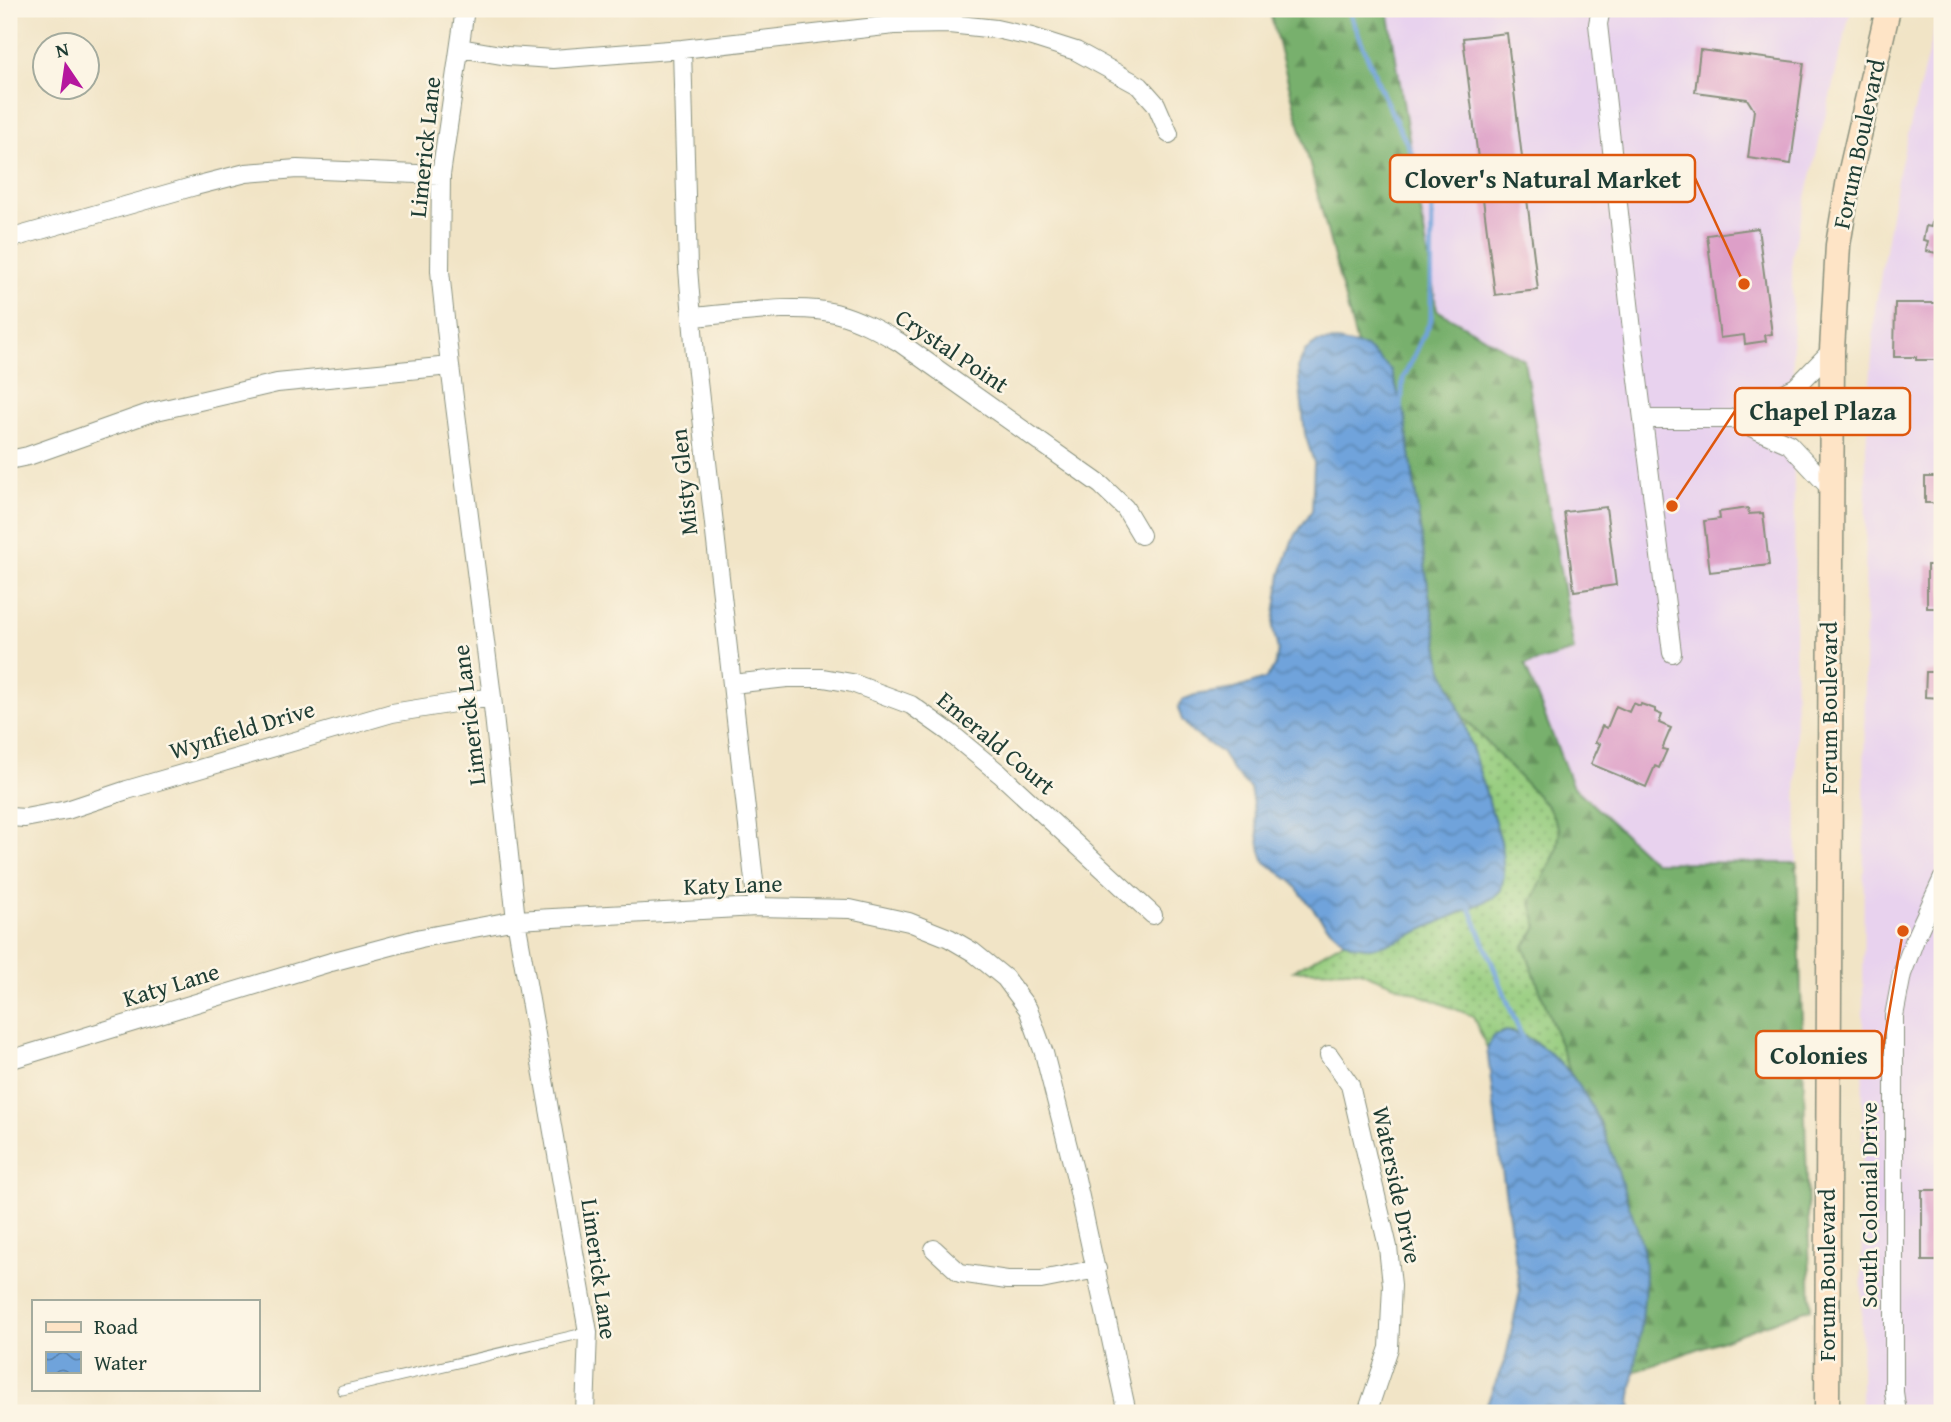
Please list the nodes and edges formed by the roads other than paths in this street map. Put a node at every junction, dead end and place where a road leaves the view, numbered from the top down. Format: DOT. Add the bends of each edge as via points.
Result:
graph roads {
  1 [pos="465,9"];
  2 [pos="1601,9"];
  3 [pos="1888,9"];
  4 [pos="460,48"];
  5 [pos="682,49"];
  6 [pos="1169,134"];
  7 [pos="441,175"];
  8 [pos="9,239"];
  9 [pos="692,317"];
  10 [pos="1832,350"];
  11 [pos="450,366"];
  12 [pos="1643,419"];
  13 [pos="1733,419"];
  14 [pos="9,460"];
  15 [pos="1830,488"];
  16 [pos="1141,535"];
  17 [pos="1672,653"];
  18 [pos="732,684"];
  19 [pos="492,697"];
  20 [pos="9,817"];
  21 [pos="1942,880"];
  22 [pos="757,907"];
  23 [pos="1153,915"];
  24 [pos="516,920"];
  25 [pos="1329,1055"];
  26 [pos="9,1059"];
  27 [pos="933,1249"];
  28 [pos="1097,1269"];
  29 [pos="587,1332"];
  30 [pos="342,1390"];
  31 [pos="584,1413"];
  32 [pos="1127,1413"];
  33 [pos="1367,1413"];
  34 [pos="1827,1413"];
  35 [pos="1897,1413"];
  1 -- 4 [label="street, Limerick Lane"];
  2 -- 12 [label="street" via="1598,24"];
  3 -- 10 [label="street, Forum Boulevard" via="1838,245"];
  4 -- 5 [label="street" via="552,59"];
  4 -- 7 [label="street, Limerick Lane"];
  5 -- 6 [label="street" via="894,25 996,29 1076,51 1140,86 1156,104"];
  5 -- 9 [label="street, Misty Glen"];
  7 -- 8 [label="street" via="297,169 246,173"];
  7 -- 11 [label="street, Limerick Lane" via="440,271"];
  9 -- 16 [label="street, Crystal Point" via="794,309 832,312 865,323 900,342 1101,485 1125,508"];
  9 -- 18 [label="street, Misty Glen"];
  10 -- 13 [label="street" via="1796,387"];
  10 -- 15 [label="street, Forum Boulevard"];
  11 -- 14 [label="street" via="277,383 152,412"];
  11 -- 19 [label="street, Limerick Lane"];
  12 -- 13 [label="street"];
  12 -- 17 [label="street"];
  13 -- 15 [label="street" via="1789,444"];
  15 -- 34 [label="street, Forum Boulevard"];
  18 -- 22 [label="street, Misty Glen"];
  18 -- 23 [label="street, Emerald Court" via="823,678 852,683 911,705 1000,774"];
  19 -- 20 [label="street, Wynfield Drive" via="392,713 67,810"];
  19 -- 24 [label="street, Limerick Lane"];
  21 -- 35 [label="street, South Colonial Drive" via="1902,974 1894,1016"];
  22 -- 24 [label="street, Katy Lane"];
  22 -- 28 [label="street, Katy Lane" via="850,909 909,922 973,952 1005,978 1028,1009 1044,1053"];
  24 -- 26 [label="street, Katy Lane" via="421,937"];
  24 -- 29 [label="street, Limerick Lane"];
  25 -- 33 [label="street, Waterside Drive" via="1350,1085 1388,1247 1392,1285 1389,1348"];
  27 -- 28 [label="street" via="960,1273 1007,1280 1041,1280"];
  28 -- 32 [label="street, Katy Lane"];
  29 -- 30 [label="lane"];
  29 -- 31 [label="street, Limerick Lane"];
}
